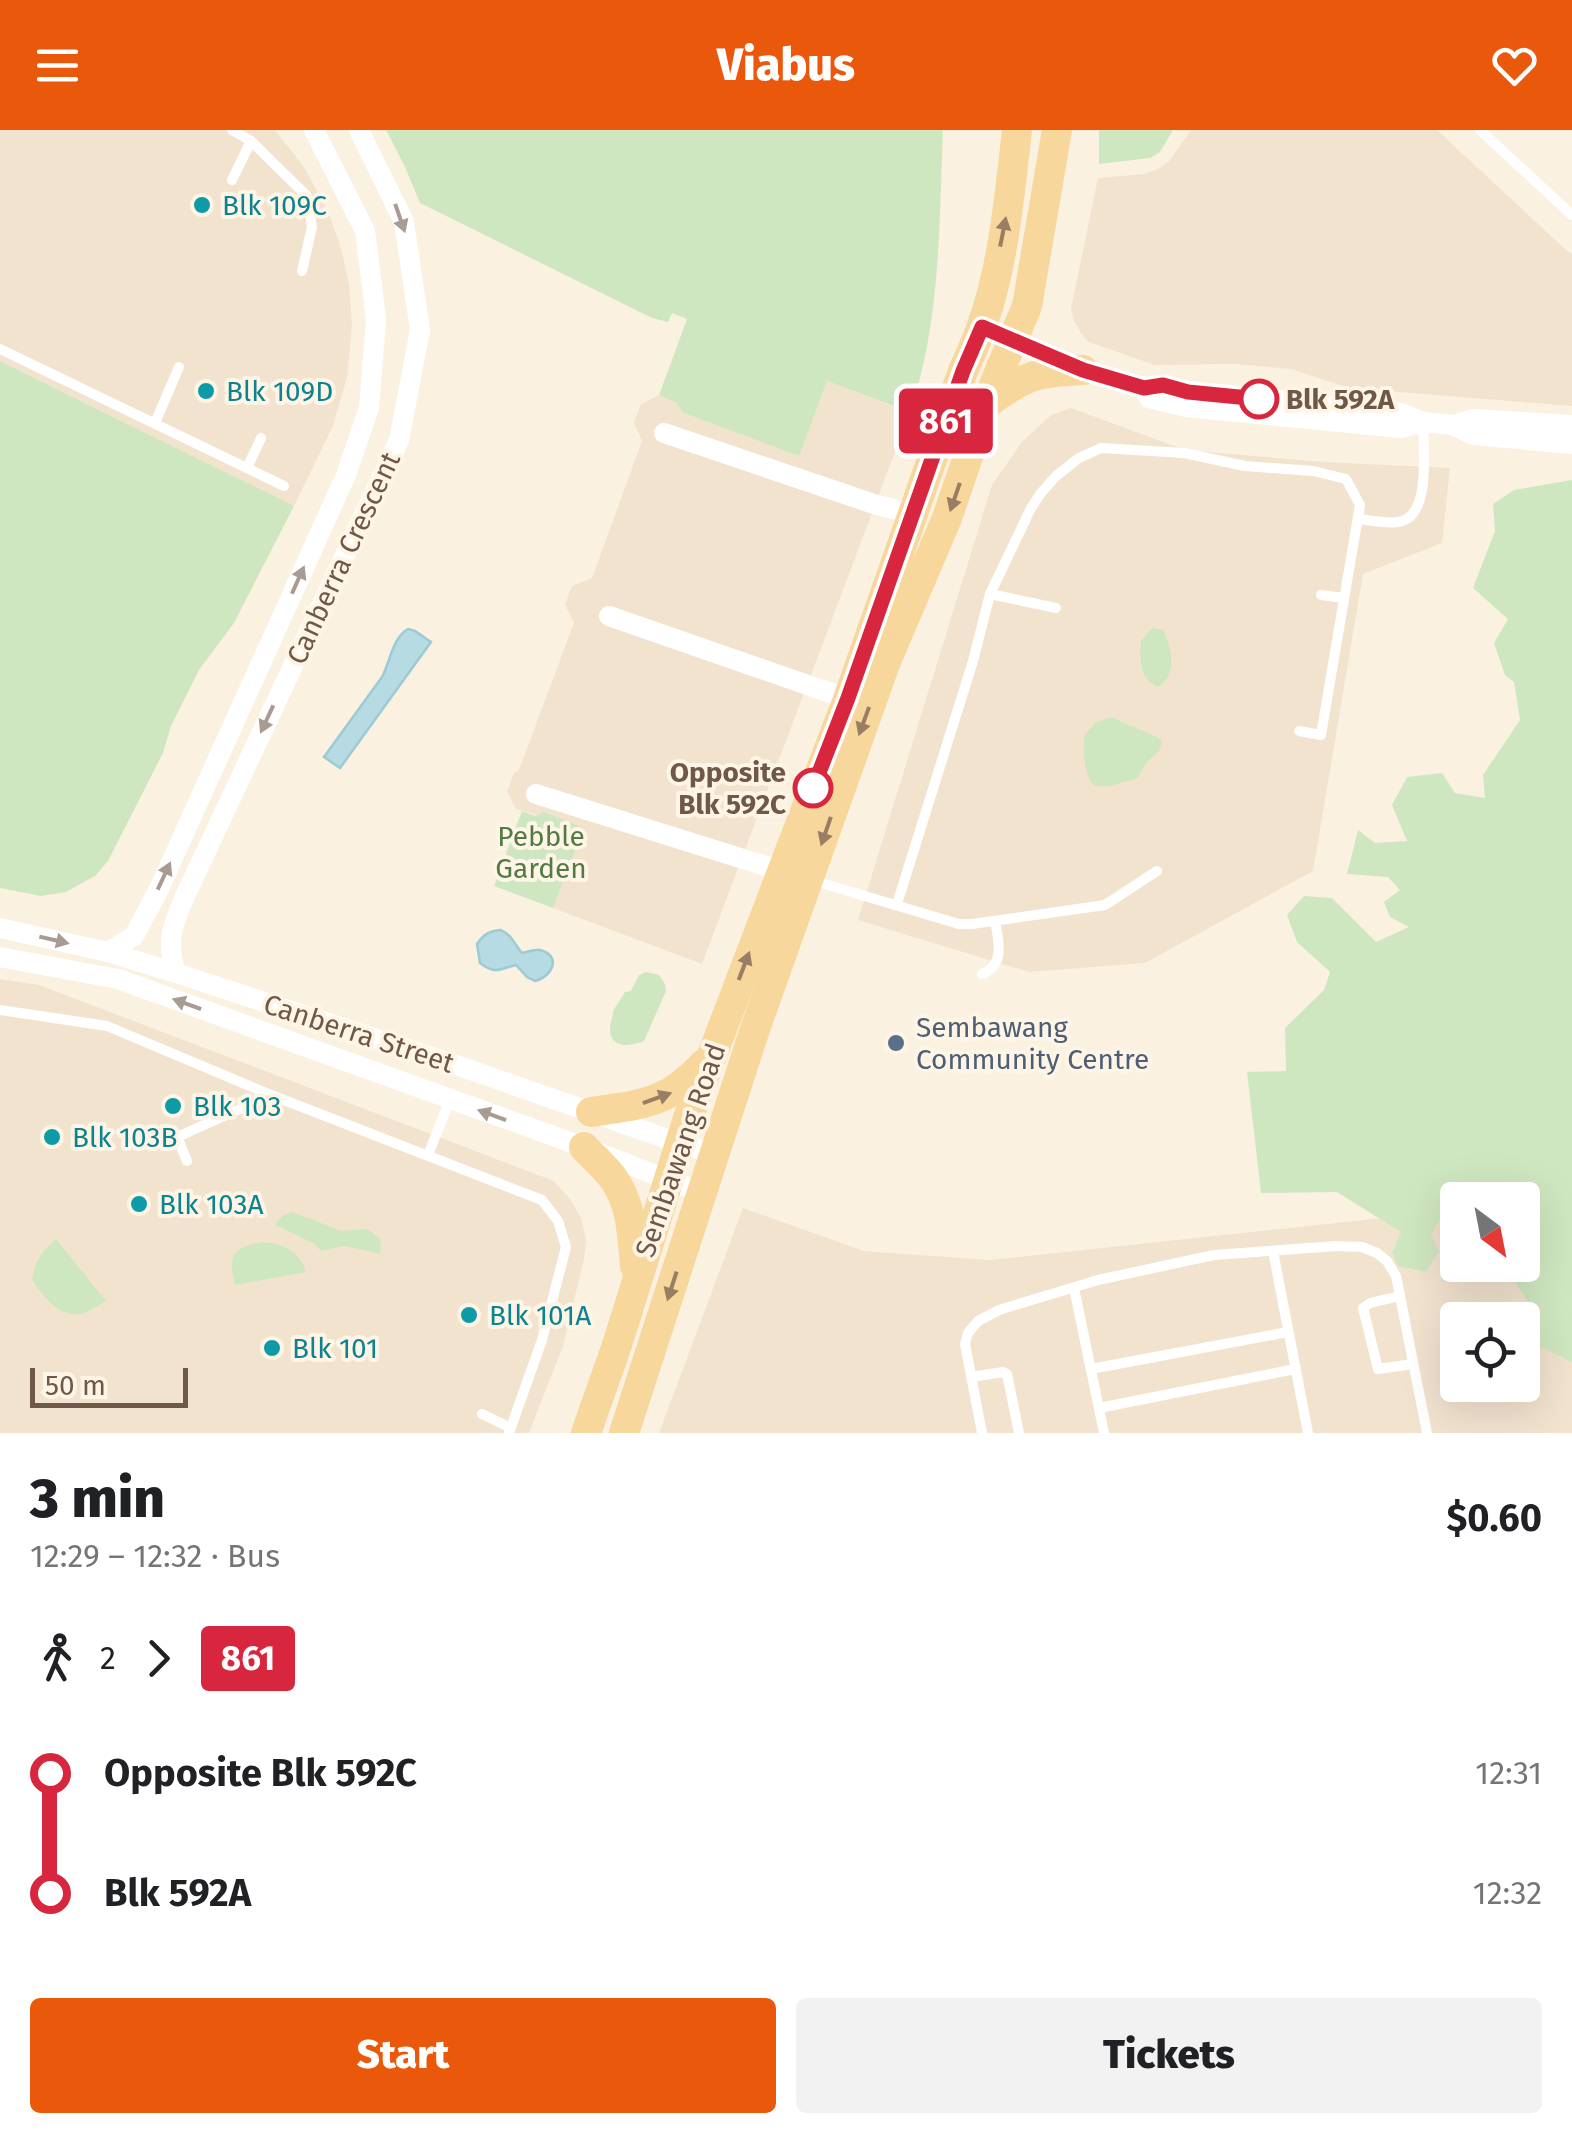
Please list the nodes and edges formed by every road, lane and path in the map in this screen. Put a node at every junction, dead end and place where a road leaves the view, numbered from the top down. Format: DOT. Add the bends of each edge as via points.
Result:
graph roads {
  1 [pos="232,130"];
  2 [pos="314,130"];
  3 [pos="360,130"];
  4 [pos="1017,130"];
  5 [pos="1057,130"];
  6 [pos="1480,130"];
  7 [pos="251,141"];
  8 [pos="232,180"];
  9 [pos="1572,215"];
  10 [pos="302,271"];
  11 [pos="982,327"];
  12 [pos="1013,340"];
  13 [pos="0,350"];
  14 [pos="179,367"];
  15 [pos="1083,370"];
  16 [pos="986,404"];
  17 [pos="1423,422"];
  18 [pos="155,424"];
  19 [pos="1453,425"];
  20 [pos="1572,425"];
  21 [pos="664,433"];
  22 [pos="261,438"];
  23 [pos="1572,444"];
  24 [pos="247,468"];
  25 [pos="284,486"];
  26 [pos="914,514"];
  27 [pos="1358,519"];
  28 [pos="990,594"];
  29 [pos="1321,595"];
  30 [pos="1344,598"];
  31 [pos="1056,608"];
  32 [pos="608,616"];
  33 [pos="848,698"];
  34 [pos="1298,731"];
  35 [pos="536,794"];
  36 [pos="1156,871"];
  37 [pos="795,875"];
  38 [pos="896,904"];
  39 [pos="994,921"];
  40 [pos="0,928"];
  41 [pos="118,954"];
  42 [pos="0,957"];
  43 [pos="176,973"];
  44 [pos="982,974"];
  45 [pos="118,979"];
  46 [pos="0,1010"];
  47 [pos="710,1057"];
  48 [pos="271,1095"];
  49 [pos="450,1100"];
  50 [pos="590,1112"];
  51 [pos="679,1144"];
  52 [pos="584,1147"];
  53 [pos="714,1154"];
  54 [pos="428,1156"];
  55 [pos="187,1161"];
  56 [pos="667,1180"];
  57 [pos="702,1193"];
  58 [pos="1273,1251"];
  59 [pos="636,1284"];
  60 [pos="1074,1288"];
  61 [pos="1400,1296"];
  62 [pos="1288,1332"];
  63 [pos="1413,1364"];
  64 [pos="1295,1368"];
  65 [pos="1091,1370"];
  66 [pos="971,1377"];
  67 [pos="1099,1408"];
  68 [pos="482,1414"];
  69 [pos="510,1431"];
  70 [pos="586,1433"];
  71 [pos="624,1433"];
  72 [pos="982,1433"];
  73 [pos="1020,1433"];
  74 [pos="1104,1433"];
  75 [pos="1308,1433"];
  76 [pos="1427,1433"];
  1 -- 7 [label="lane"];
  41 -- 2 [label="street, Canberra Crescent, one-way" via="159,889 346,475 369,408 376,319 365,231"];
  3 -- 43 [label="street, Canberra Crescent, one-way" via="404,222 420,330 399,440 172,926 169,952"];
  11 -- 4 [label="main road, Sembawang Road, one-way"];
  5 -- 12 [label="main road, Sembawang Road" via="1027,306"];
  6 -- 9 [label="lane"];
  7 -- 8 [label="lane"];
  7 -- 10 [label="lane" via="306,196 312,227"];
  11 -- 12 [label="street"];
  11 -- 26 [label="main road, Sembawang Road"];
  12 -- 15 [label="street"];
  12 -- 16 [label="main road, Sembawang Road"];
  13 -- 18 [label="lane"];
  14 -- 18 [label="lane"];
  15 -- 16 [label="main road" via="1028,376"];
  15 -- 17 [label="street" via="1144,388 1402,413"];
  16 -- 37 [label="main road, Sembawang Road, one-way" via="948,518"];
  17 -- 19 [label="street"];
  17 -- 27 [label="lane" via="1417,510 1399,522"];
  18 -- 24 [label="lane"];
  19 -- 20 [label="street" via="1473,419"];
  19 -- 23 [label="street" via="1474,435"];
  21 -- 26 [label="street"];
  22 -- 24 [label="lane"];
  24 -- 25 [label="lane"];
  26 -- 33 [label="main road, Sembawang Road"];
  27 -- 28 [label="lane" via="1355,494 1346,479 1332,475 1101,448 1041,492"];
  27 -- 30 [label="lane"];
  28 -- 31 [label="lane"];
  28 -- 38 [label="lane"];
  29 -- 30 [label="lane"];
  30 -- 34 [label="lane" via="1320,734"];
  32 -- 33 [label="street"];
  33 -- 37 [label="main road, Sembawang Road"];
  35 -- 37 [label="street"];
  36 -- 39 [label="lane" via="1106,905"];
  37 -- 38 [label="lane"];
  47 -- 37 [label="main road, Sembawang Road, one-way"];
  37 -- 53 [label="main road, Sembawang Road"];
  38 -- 39 [label="lane" via="959,924"];
  39 -- 44 [label="lane" via="998,962"];
  40 -- 41 [label="street, Canberra Street, one-way"];
  41 -- 43 [label="street, Canberra Street"];
  41 -- 45 [label="street"];
  42 -- 45 [label="street, Canberra Street"];
  43 -- 50 [label="street, Canberra Street"];
  49 -- 45 [label="street, Canberra Street, one-way"];
  46 -- 48 [label="lane" via="108,1026"];
  50 -- 47 [label="main road, one-way" via="669,1095"];
  47 -- 51 [label="main road, Sembawang Road"];
  48 -- 54 [label="lane"];
  48 -- 55 [label="lane" via="176,1137"];
  52 -- 49 [label="street, Canberra Street, one-way"];
  49 -- 54 [label="lane"];
  50 -- 51 [label="street, Canberra Street"];
  51 -- 53 [label="street, Canberra Street"];
  51 -- 56 [label="main road, Sembawang Road"];
  52 -- 56 [label="street, Canberra Street"];
  52 -- 59 [label="main road" via="626,1202"];
  53 -- 57 [label="main road, Sembawang Road"];
  54 -- 69 [label="lane" via="542,1200 566,1247"];
  56 -- 57 [label="street, Canberra Street"];
  56 -- 59 [label="main road, Sembawang Road"];
  57 -- 71 [label="main road, Sembawang Road, one-way"];
  58 -- 60 [label="lane" via="1214,1256"];
  58 -- 61 [label="lane" via="1362,1247 1387,1260"];
  58 -- 62 [label="lane"];
  59 -- 70 [label="main road, Sembawang Road"];
  60 -- 65 [label="lane"];
  60 -- 66 [label="lane" via="978,1322 965,1344"];
  61 -- 63 [label="lane"];
  61 -- 63 [label="lane" via="1363,1308 1378,1369"];
  62 -- 64 [label="lane"];
  62 -- 65 [label="lane"];
  63 -- 76 [label="lane"];
  64 -- 67 [label="lane"];
  64 -- 75 [label="lane"];
  65 -- 67 [label="lane"];
  66 -- 72 [label="lane"];
  66 -- 73 [label="lane" via="1008,1374"];
  67 -- 74 [label="lane"];
  68 -- 69 [label="lane"];
}
